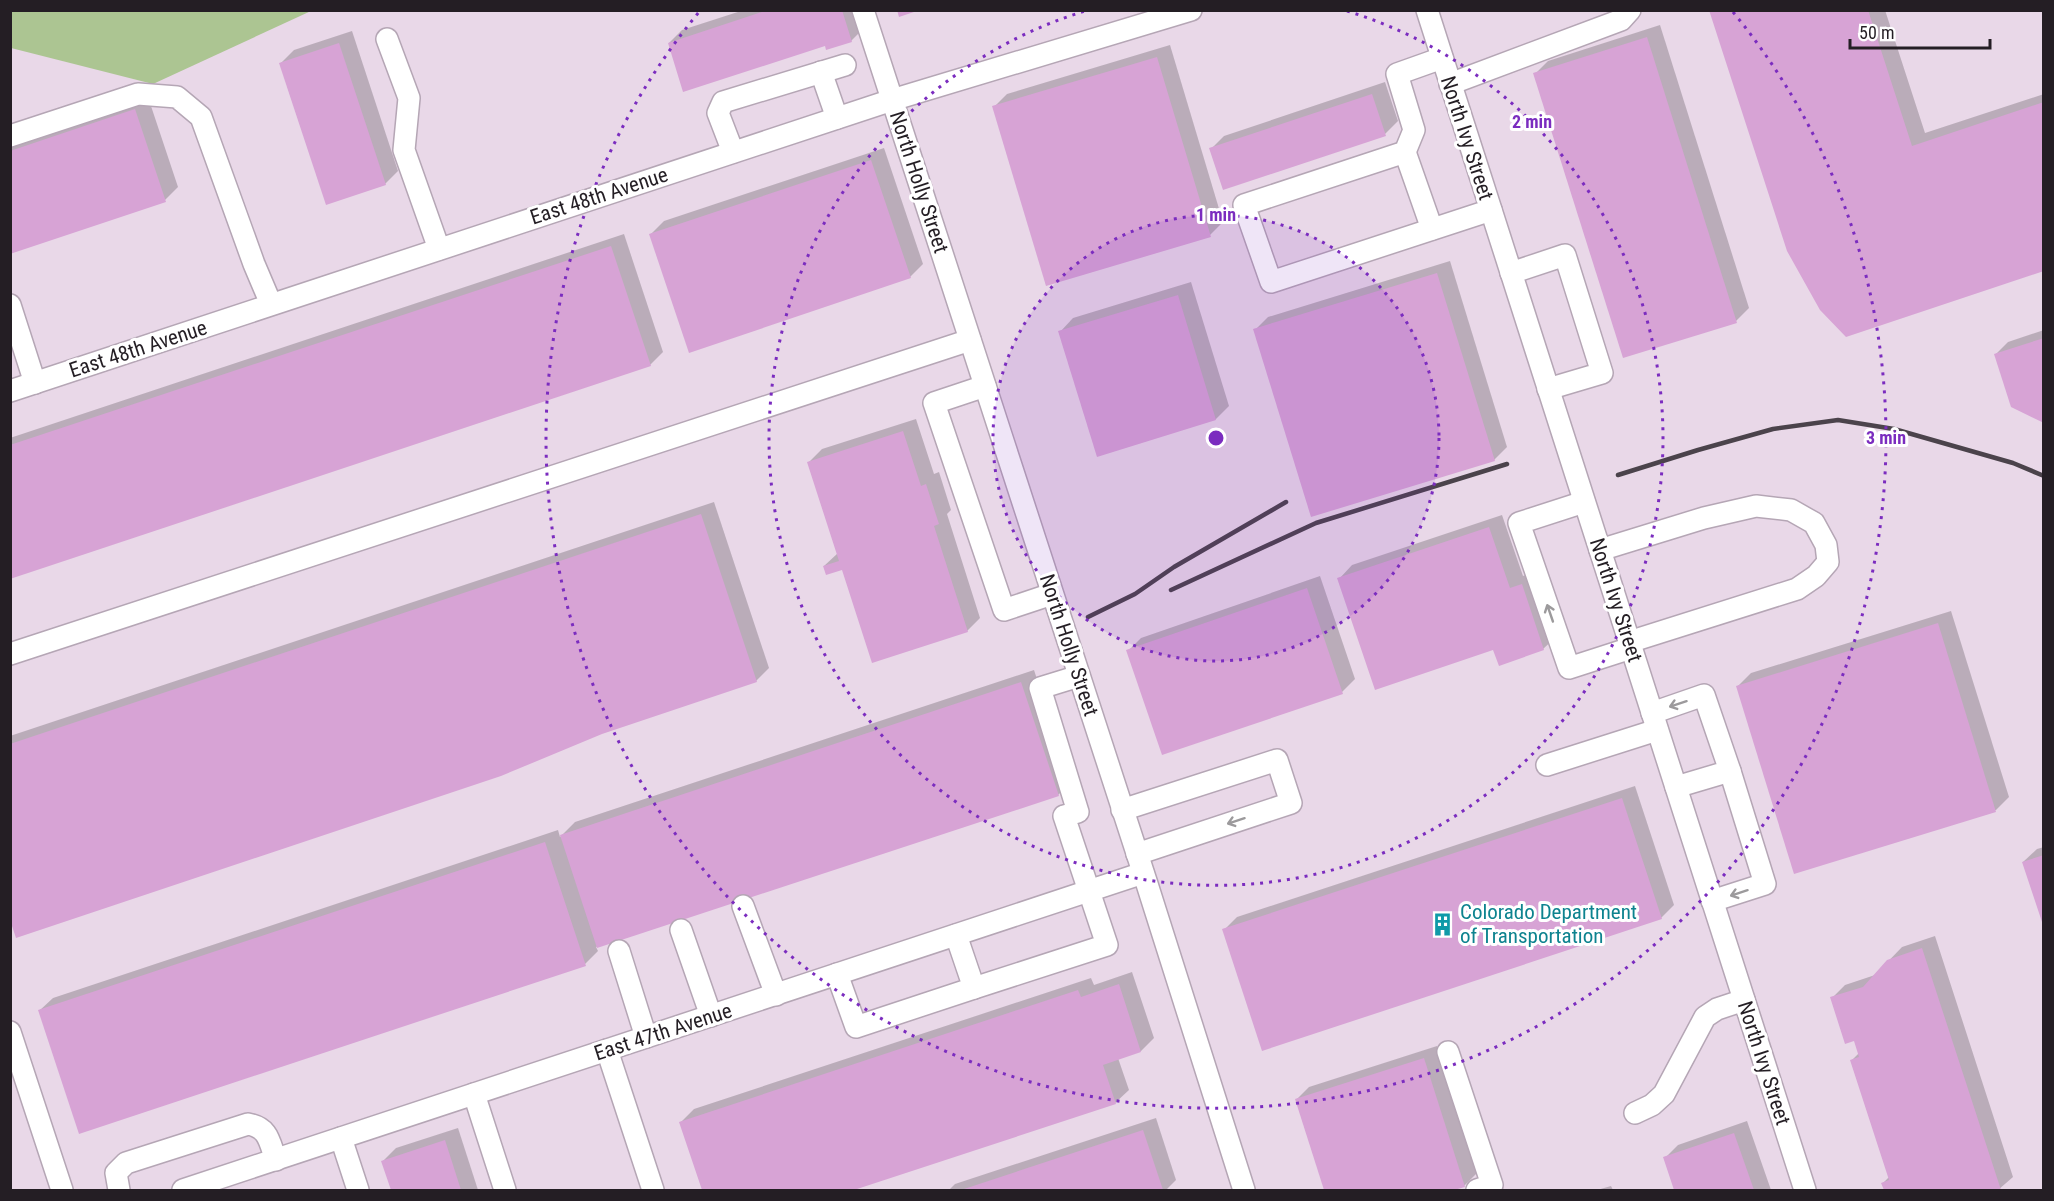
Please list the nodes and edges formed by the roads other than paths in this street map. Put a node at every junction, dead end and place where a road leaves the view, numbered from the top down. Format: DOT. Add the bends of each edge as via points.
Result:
graph roads {
  1 [pos="863,10"];
  2 [pos="1191,10"];
  3 [pos="1426,10"];
  4 [pos="1630,10"];
  5 [pos="387,39"];
  6 [pos="1442,58"];
  7 [pos="845,65"];
  8 [pos="821,72"];
  9 [pos="1450,84"];
  10 [pos="892,99"];
  11 [pos="837,118"];
  12 [pos="10,136"];
  13 [pos="733,152"];
  14 [pos="1405,153"];
  15 [pos="1491,210"];
  16 [pos="1432,229"];
  17 [pos="439,249"];
  18 [pos="1510,273"];
  19 [pos="271,304"];
  20 [pos="10,305"];
  21 [pos="970,340"];
  22 [pos="35,383"];
  23 [pos="985,386"];
  24 [pos="1548,389"];
  25 [pos="10,392"];
  26 [pos="1584,502"];
  27 [pos="1600,550"];
  28 [pos="1052,594"];
  29 [pos="1630,645"];
  30 [pos="10,654"];
  31 [pos="1079,676"];
  32 [pos="1655,721"];
  33 [pos="1547,765"];
  34 [pos="1730,771"];
  35 [pos="1676,787"];
  36 [pos="1122,810"];
  37 [pos="1140,863"];
  38 [pos="1089,891"];
  39 [pos="1712,901"];
  40 [pos="743,906"];
  41 [pos="681,930"];
  42 [pos="956,935"];
  43 [pos="619,951"];
  44 [pos="837,974"];
  45 [pos="974,988"];
  46 [pos="776,995"];
  47 [pos="1744,1000"];
  48 [pos="711,1016"];
  49 [pos="10,1032"];
  50 [pos="646,1037"];
  51 [pos="607,1050"];
  52 [pos="1448,1052"];
  53 [pos="474,1094"];
  54 [pos="1635,1113"];
  55 [pos="341,1138"];
  56 [pos="276,1160"];
  57 [pos="62,1191"];
  58 [pos="119,1191"];
  59 [pos="183,1191"];
  60 [pos="358,1191"];
  61 [pos="505,1191"];
  62 [pos="653,1191"];
  63 [pos="1244,1191"];
  64 [pos="1477,1191"];
  65 [pos="1805,1191"];
  1 -- 10 [label="street, North Holly Street"];
  2 -- 10 [label="street, East 48th Avenue"];
  3 -- 6 [label="street, North Ivy Street"];
  4 -- 9 [label="street" via="1621,20"];
  5 -- 17 [label="street" via="409,98 404,150"];
  6 -- 9 [label="street, North Ivy Street"];
  6 -- 14 [label="street" via="1397,74 1414,130"];
  7 -- 8 [label="street"];
  8 -- 11 [label="street"];
  8 -- 13 [label="street" via="723,102 718,113"];
  9 -- 15 [label="street, North Ivy Street"];
  10 -- 11 [label="street, East 48th Avenue"];
  10 -- 21 [label="street, North Holly Street"];
  11 -- 13 [label="street, East 48th Avenue"];
  12 -- 19 [label="street" via="138,94 177,97 201,117"];
  13 -- 17 [label="street, East 48th Avenue"];
  14 -- 16 [label="street"];
  14 -- 16 [label="street" via="1244,205 1259,249 1271,282"];
  15 -- 16 [label="street"];
  15 -- 18 [label="street, North Ivy Street"];
  17 -- 19 [label="street, East 48th Avenue"];
  18 -- 24 [label="street, North Ivy Street"];
  18 -- 24 [label="street" via="1565,255 1602,373"];
  19 -- 22 [label="street, East 48th Avenue"];
  20 -- 22 [label="street"];
  21 -- 23 [label="street, North Holly Street"];
  21 -- 30 [label="street"];
  22 -- 25 [label="street, East 48th Avenue"];
  23 -- 28 [label="street, North Holly Street"];
  23 -- 28 [label="street" via="934,403 1004,610"];
  24 -- 26 [label="street, North Ivy Street"];
  26 -- 27 [label="street, North Ivy Street"];
  29 -- 26 [label="street, one-way" via="1569,668 1520,523"];
  27 -- 29 [label="street, North Ivy Street"];
  27 -- 29 [label="street" via="1756,506 1791,510 1814,523 1826,545 1828,562 1797,589"];
  28 -- 31 [label="street, North Holly Street"];
  29 -- 32 [label="street, North Ivy Street"];
  31 -- 36 [label="street, North Holly Street"];
  31 -- 38 [label="street" via="1040,688 1078,812 1064,816"];
  32 -- 33 [label="street"];
  34 -- 32 [label="street, one-way" via="1704,695"];
  32 -- 35 [label="street, North Ivy Street"];
  34 -- 35 [label="street"];
  34 -- 39 [label="street, one-way" via="1765,884"];
  35 -- 39 [label="street, North Ivy Street"];
  36 -- 37 [label="street, North Holly Street"];
  36 -- 37 [label="street, East 47th Avenue, one-way" via="1277,760 1291,803"];
  37 -- 38 [label="street, East 47th Avenue"];
  37 -- 63 [label="street, North Holly Street"];
  38 -- 42 [label="street, East 47th Avenue"];
  38 -- 45 [label="street" via="1107,945"];
  39 -- 47 [label="street, North Ivy Street"];
  40 -- 46 [label="street"];
  41 -- 48 [label="street"];
  42 -- 44 [label="street, East 47th Avenue"];
  42 -- 45 [label="street"];
  43 -- 50 [label="street"];
  44 -- 45 [label="street" via="856,1027"];
  44 -- 46 [label="street, East 47th Avenue"];
  46 -- 48 [label="street, East 47th Avenue"];
  47 -- 54 [label="street" via="1705,1017 1664,1094"];
  47 -- 65 [label="street, North Ivy Street"];
  48 -- 50 [label="street, East 47th Avenue"];
  49 -- 57 [label="street"];
  50 -- 51 [label="street, East 47th Avenue"];
  51 -- 53 [label="street, East 47th Avenue"];
  51 -- 62 [label="street"];
  52 -- 64 [label="street" via="1492,1185"];
  53 -- 55 [label="street, East 47th Avenue"];
  53 -- 61 [label="street"];
  55 -- 56 [label="street, East 47th Avenue"];
  55 -- 60 [label="street"];
  56 -- 58 [label="street" via="266,1133 260,1126 248,1124 126,1162 116,1173"];
  56 -- 59 [label="street, East 47th Avenue"];
}
